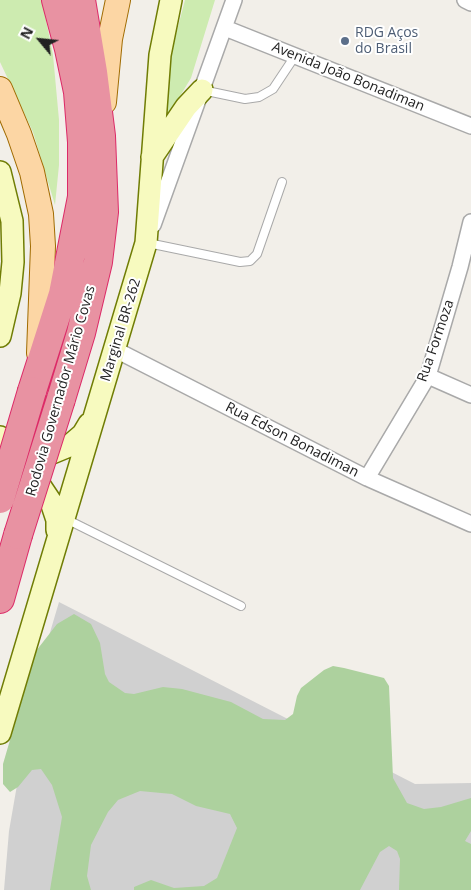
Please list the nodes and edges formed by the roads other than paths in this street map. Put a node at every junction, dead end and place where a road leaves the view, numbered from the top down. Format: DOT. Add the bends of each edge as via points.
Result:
graph roads {
  1 [pos="56,0"];
  2 [pos="81,0"];
  3 [pos="118,0"];
  4 [pos="171,0"];
  5 [pos="234,0"];
  6 [pos="465,0"];
  7 [pos="471,3"];
  8 [pos="225,28"];
  9 [pos="295,56"];
  10 [pos="0,89"];
  11 [pos="202,90"];
  12 [pos="471,126"];
  13 [pos="101,136"];
  14 [pos="152,157"];
  15 [pos="0,172"];
  16 [pos="282,182"];
  17 [pos="471,222"];
  18 [pos="146,243"];
  19 [pos="466,270"];
  20 [pos="0,336"];
  21 [pos="116,350"];
  22 [pos="39,366"];
  23 [pos="428,376"];
  24 [pos="471,396"];
  25 [pos="93,418"];
  26 [pos="0,437"];
  27 [pos="0,468"];
  28 [pos="367,478"];
  29 [pos="0,500"];
  30 [pos="63,517"];
  31 [pos="471,524"];
  32 [pos="57,538"];
  33 [pos="0,600"];
  34 [pos="241,606"];
  35 [pos="0,733"];
  1 -- 22 [label="highway, Rodovia Governador Mário Covas" via="78,92 82,197 64,294"];
  2 -- 13 [label="highway, Rodovia Governador Mário Covas"];
  3 -- 13 [label="main road" via="110,39"];
  4 -- 14 [label="main road, Marginal BR-262" via="160,55"];
  5 -- 8 [label="street"];
  6 -- 7 [label="street"];
  8 -- 9 [label="street, Avenida João Bonadiman"];
  8 -- 11 [label="street"];
  9 -- 11 [label="lane" via="273,89 259,97 245,99"];
  9 -- 12 [label="street, Avenida João Bonadiman"];
  10 -- 22 [label="main road" via="30,164 41,214"];
  11 -- 14 [label="main road" via="186,107"];
  11 -- 18 [label="street"];
  13 -- 33 [label="highway, Rodovia Governador Mário Covas, bridge" via="104,212 98,262 81,333"];
  14 -- 18 [label="main road, Marginal BR-262"];
  15 -- 20 [label="main road" via="12,221 13,262"];
  16 -- 18 [label="lane" via="257,254 250,261 240,262"];
  17 -- 19 [label="street, Rua Formoza"];
  18 -- 21 [label="main road, Marginal BR-262"];
  19 -- 23 [label="street, Rua Formoza"];
  21 -- 25 [label="main road, Marginal BR-262"];
  21 -- 28 [label="street, Rua Edson Bonadiman"];
  22 -- 29 [label="highway, Rodovia Governador Mário Covas, bridge"];
  23 -- 24 [label="street"];
  23 -- 28 [label="street, Rua Formoza"];
  25 -- 26 [label="main road" via="84,434 69,446 52,453 34,454 16,448"];
  25 -- 30 [label="main road"];
  27 -- 32 [label="main road" via="27,476 41,487 57,520"];
  28 -- 31 [label="street, Rua Edson Bonadiman"];
  30 -- 32 [label="main road"];
  30 -- 34 [label="lane"];
  32 -- 35 [label="main road"];
}
